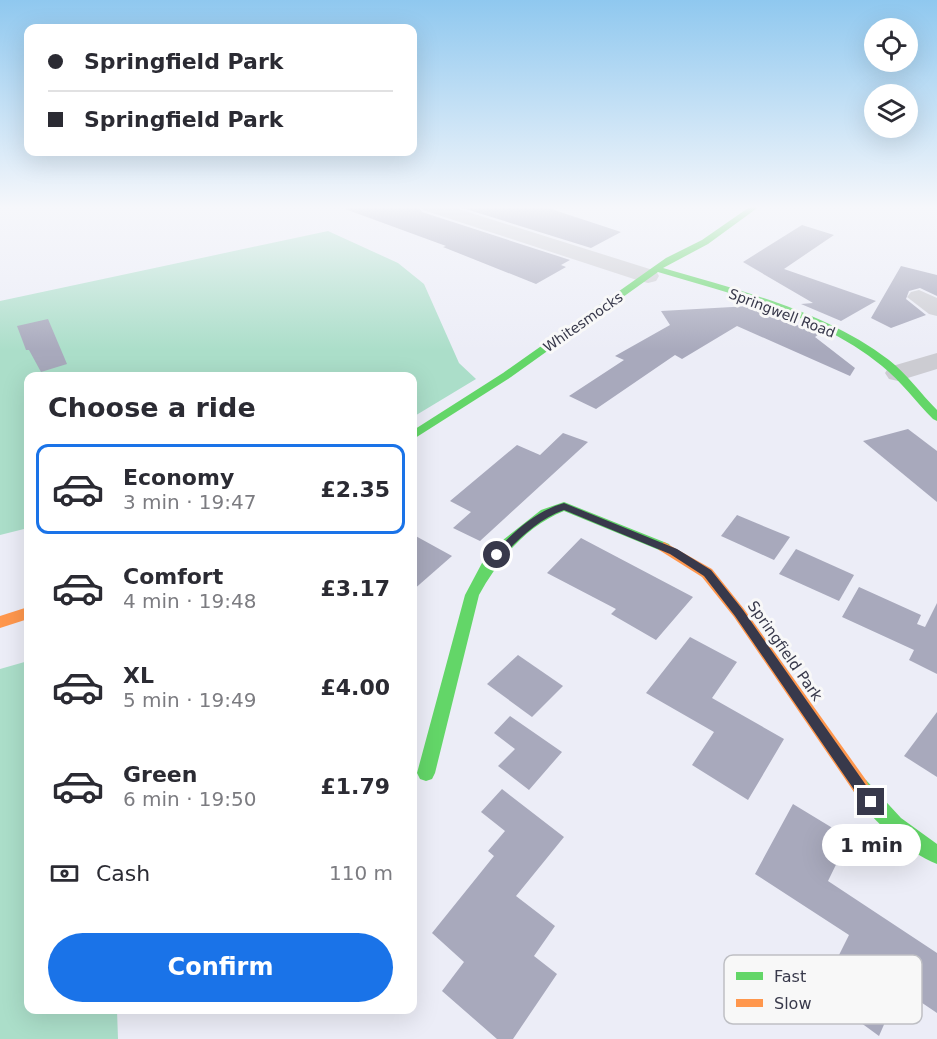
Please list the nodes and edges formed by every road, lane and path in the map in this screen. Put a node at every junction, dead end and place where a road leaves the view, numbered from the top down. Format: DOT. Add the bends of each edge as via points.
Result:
graph roads {
  1 [pos="595,254"];
  2 [pos="674,254"];
  3 [pos="680,254"];
  4 [pos="669,260"];
  5 [pos="652,272"];
  6 [pos="937,361"];
  7 [pos="898,373"];
  8 [pos="937,417"];
  9 [pos="417,434"];
  10 [pos="24,614"];
  11 [pos="0,622"];
  12 [pos="426,773"];
  13 [pos="937,855"];
  1 -- 5 [label="street"];
  2 -- 4 [label="main road, Whitesmocks"];
  3 -- 4 [label="main road, Whitesmocks"];
  4 -- 5 [label="main road, Whitesmocks"];
  5 -- 7 [label="main road, Springwell Road" via="742,296 811,321 852,341"];
  5 -- 9 [label="main road, Whitesmocks"];
  6 -- 7 [label="street"];
  7 -- 8 [label="main road, Springwell Road"];
  10 -- 11 [label="main road"];
  12 -- 13 [label="main road, Springfield Park" via="472,595 487,567 508,543 546,513 564,506 673,551 707,573 871,802 893,826"];
}
